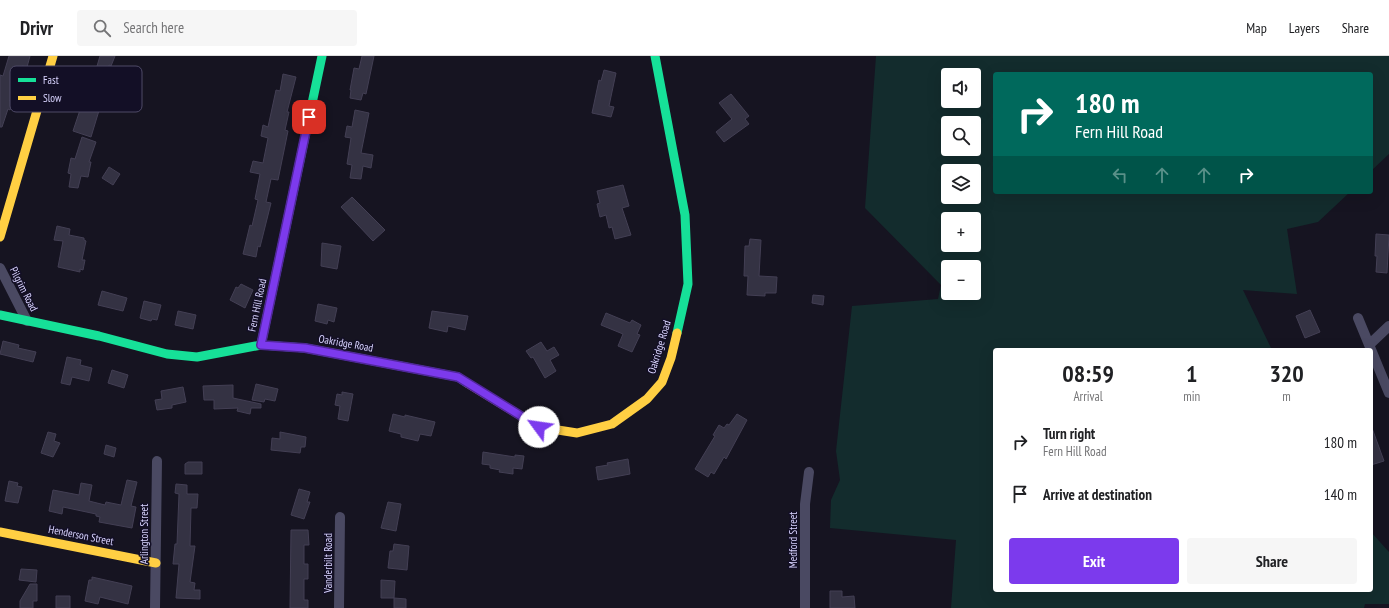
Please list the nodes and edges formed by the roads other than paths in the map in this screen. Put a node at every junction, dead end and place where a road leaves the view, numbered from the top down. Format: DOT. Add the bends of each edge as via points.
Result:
graph roads {
  1 [pos="53,56"];
  2 [pos="322,56"];
  3 [pos="656,56"];
  4 [pos="50,66"];
  5 [pos="37,112"];
  6 [pos="0,237"];
  7 [pos="0,268"];
  8 [pos="0,315"];
  9 [pos="1358,318"];
  10 [pos="27,321"];
  11 [pos="1389,326"];
  12 [pos="1370,344"];
  13 [pos="261,345"];
  14 [pos="1372,348"];
  15 [pos="1373,352"];
  16 [pos="1389,393"];
  17 [pos="157,461"];
  18 [pos="809,472"];
  19 [pos="340,517"];
  20 [pos="0,532"];
  21 [pos="156,563"];
  22 [pos="155,608"];
  23 [pos="339,608"];
  24 [pos="805,608"];
  1 -- 4 [label="street"];
  2 -- 13 [label="street, Fern Hill Road"];
  3 -- 13 [label="street, Oakridge Road" via="685,215 688,284 671,358 662,382 641,403 612,424 577,433 539,427 458,377 305,348"];
  5 -- 6 [label="street"];
  7 -- 10 [label="street, Pilgrim Road"];
  8 -- 10 [label="street, Fern Hill Road"];
  9 -- 12 [label="street"];
  10 -- 13 [label="street, Fern Hill Road" via="167,354 197,357"];
  11 -- 12 [label="street"];
  12 -- 14 [label="street"];
  15 -- 16 [label="street"];
  17 -- 21 [label="street, Arlington Street"];
  18 -- 24 [label="street, Medford Street" via="805,504"];
  19 -- 23 [label="street, Vanderbilt Road"];
  20 -- 21 [label="street, Henderson Street"];
  21 -- 22 [label="street, Arlington Street"];
}
